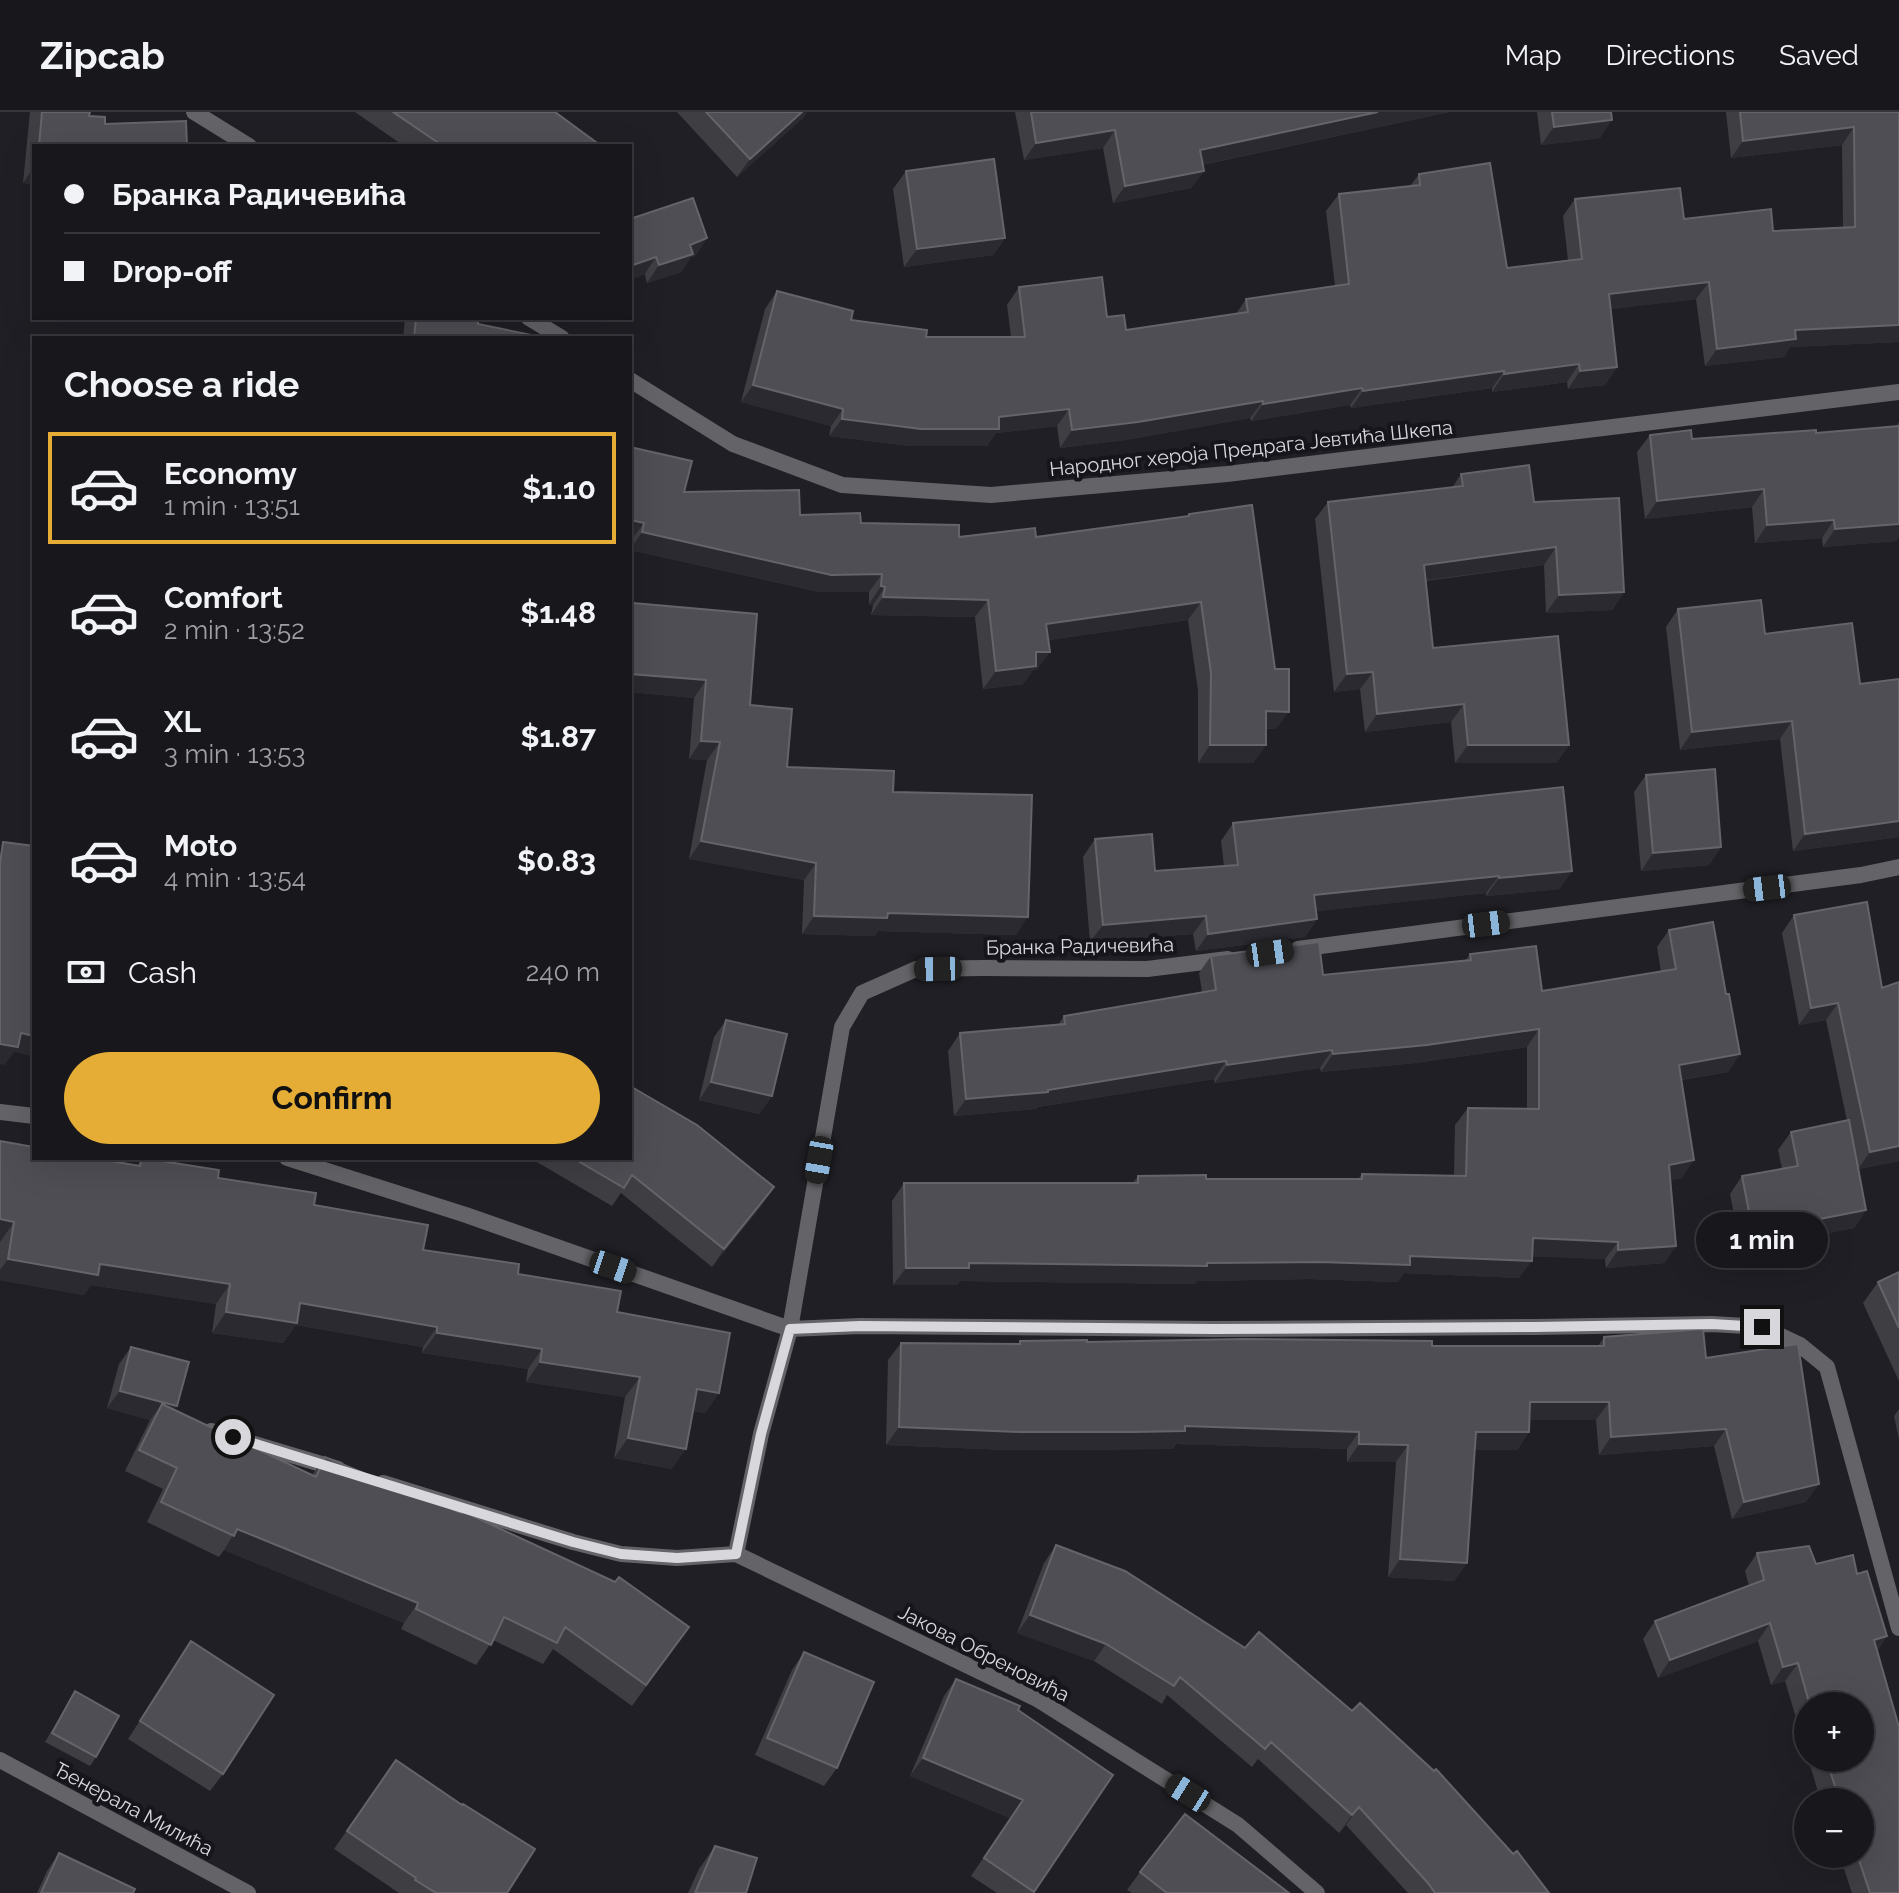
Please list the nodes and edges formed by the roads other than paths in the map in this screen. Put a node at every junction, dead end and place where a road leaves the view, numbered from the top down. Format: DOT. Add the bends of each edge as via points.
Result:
graph roads {
  1 [pos="194,112"];
  2 [pos="246,144"];
  3 [pos="532,320"];
  4 [pos="559,336"];
  5 [pos="632,381"];
  6 [pos="1899,392"];
  7 [pos="1899,867"];
  8 [pos="1285,951"];
  9 [pos="1239,957"];
  10 [pos="0,1112"];
  11 [pos="32,1116"];
  12 [pos="293,1160"];
  13 [pos="790,1329"];
  14 [pos="203,1428"];
  15 [pos="736,1554"];
  16 [pos="1899,1628"];
  17 [pos="0,1760"];
  18 [pos="248,1893"];
  19 [pos="1317,1893"];
  1 -- 2 [label="street"];
  3 -- 4 [label="street"];
  5 -- 6 [label="street, Народног хероја Предрага Јевтића Шкепа" via="733,444 842,485 991,495 1227,474"];
  7 -- 8 [label="street"];
  9 -- 13 [label="street, Бранка Радичевића" via="1147,969 916,969 862,993 842,1027"];
  10 -- 11 [label="street"];
  12 -- 13 [label="street"];
  13 -- 15 [label="street, Бранка Радичевића"];
  13 -- 16 [label="street" via="1762,1327 1800,1345 1827,1367"];
  14 -- 15 [label="street" via="621,1554"];
  15 -- 19 [label="street, Јакова Обреновића" via="1037,1699 1238,1825"];
  17 -- 18 [label="street, Ђенерала Милића"];
}
